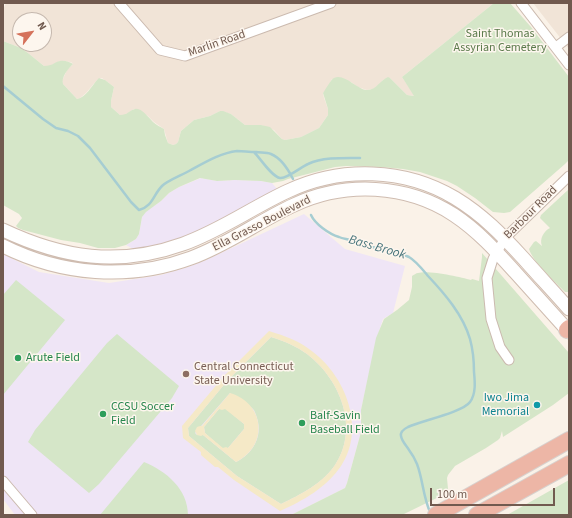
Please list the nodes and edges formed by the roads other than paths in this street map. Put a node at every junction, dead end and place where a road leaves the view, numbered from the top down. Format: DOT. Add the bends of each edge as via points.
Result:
graph roads {
  1 [pos="119,3"];
  2 [pos="328,3"];
  3 [pos="521,3"];
  4 [pos="569,36"];
  5 [pos="556,47"];
  6 [pos="569,65"];
  7 [pos="336,176"];
  8 [pos="569,176"];
  9 [pos="338,191"];
  10 [pos="244,214"];
  11 [pos="252,228"];
  12 [pos="3,230"];
  13 [pos="504,238"];
  14 [pos="3,246"];
  15 [pos="497,252"];
  16 [pos="569,309"];
  17 [pos="568,330"];
  18 [pos="509,360"];
  19 [pos="569,440"];
  20 [pos="569,464"];
  21 [pos="3,481"];
  22 [pos="32,515"];
  23 [pos="436,515"];
  24 [pos="477,515"];
  1 -- 2 [label="street, Marlin Road" via="160,50 186,56"];
  3 -- 5 [label="street"];
  4 -- 5 [label="street"];
  5 -- 6 [label="street"];
  7 -- 9 [label="main road"];
  7 -- 10 [label="main road, Ella Grasso Boulevard" via="296,187"];
  7 -- 13 [label="main road, Ella Grasso Boulevard" via="385,175 428,185 468,206"];
  8 -- 13 [label="street, Barbour Road"];
  9 -- 11 [label="main road, Ella Grasso Boulevard" via="301,202"];
  9 -- 15 [label="main road, Ella Grasso Boulevard" via="380,190 407,194 427,201 461,220"];
  10 -- 11 [label="main road"];
  10 -- 12 [label="main road, Ella Grasso Boulevard" via="210,233 183,244 156,252 119,257 84,256 56,250"];
  11 -- 14 [label="main road, Ella Grasso Boulevard" via="192,257 128,272 101,272 61,267 30,258"];
  13 -- 15 [label="street, Barbour Road"];
  13 -- 16 [label="main road, Ella Grasso Boulevard"];
  15 -- 17 [label="main road, Ella Grasso Boulevard"];
  15 -- 18 [label="street, Barbour Road" via="487,278 488,297 491,319 500,347"];
  19 -- 23 [label="highway"];
  20 -- 24 [label="highway"];
  21 -- 22 [label="street"];
}
